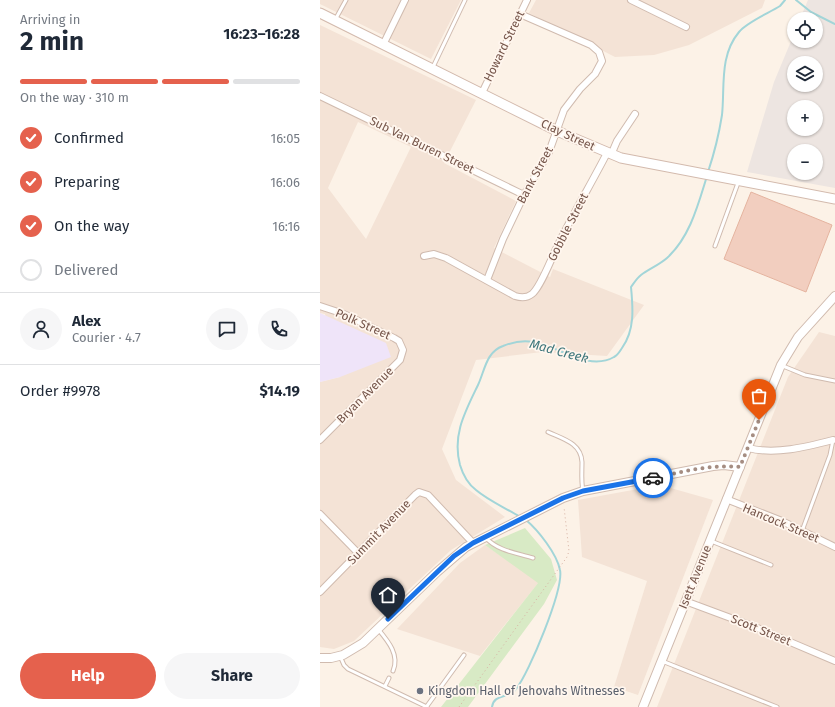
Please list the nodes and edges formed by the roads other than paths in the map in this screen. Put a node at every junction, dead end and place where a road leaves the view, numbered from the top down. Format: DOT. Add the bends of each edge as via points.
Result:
graph roads {
  1 [pos="346,0"];
  2 [pos="405,0"];
  3 [pos="465,0"];
  4 [pos="527,0"];
  5 [pos="631,0"];
  6 [pos="320,13"];
  7 [pos="520,14"];
  8 [pos="335,21"];
  9 [pos="686,27"];
  10 [pos="383,45"];
  11 [pos="432,69"];
  12 [pos="482,93"];
  13 [pos="320,96"];
  14 [pos="635,114"];
  15 [pos="557,131"];
  16 [pos="609,154"];
  17 [pos="738,181"];
  18 [pos="524,195"];
  19 [pos="835,199"];
  20 [pos="715,246"];
  21 [pos="424,256"];
  22 [pos="487,280"];
  23 [pos="835,296"];
  24 [pos="320,306"];
  25 [pos="402,347"];
  26 [pos="781,365"];
  27 [pos="835,381"];
  28 [pos="548,432"];
  29 [pos="320,440"];
  30 [pos="834,440"];
  31 [pos="748,448"];
  32 [pos="740,467"];
  33 [pos="583,491"];
  34 [pos="726,499"];
  35 [pos="321,517"];
  36 [pos="802,531"];
  37 [pos="485,537"];
  38 [pos="710,541"];
  39 [pos="473,543"];
  40 [pos="835,547"];
  41 [pos="358,553"];
  42 [pos="533,558"];
  43 [pos="771,565"];
  44 [pos="320,592"];
  45 [pos="686,600"];
  46 [pos="378,629"];
  47 [pos="464,655"];
  48 [pos="340,656"];
  49 [pos="320,658"];
  50 [pos="661,661"];
  51 [pos="835,661"];
  52 [pos="393,671"];
  53 [pos="389,678"];
  54 [pos="385,686"];
  55 [pos="427,707"];
  56 [pos="643,707"];
  57 [pos="777,707"];
  1 -- 8 [label="lane"];
  2 -- 10 [label="street"];
  3 -- 11 [label="lane"];
  4 -- 7 [label="street, Howard Street"];
  5 -- 9 [label="street"];
  6 -- 8 [label="main road, Clay Street"];
  7 -- 12 [label="street, Howard Street"];
  7 -- 15 [label="street, Bank Street" via="591,45 601,55 602,61 595,74 564,110"];
  8 -- 10 [label="main road, Clay Street"];
  10 -- 11 [label="main road, Clay Street"];
  11 -- 12 [label="main road, Clay Street"];
  12 -- 15 [label="main road, Clay Street"];
  13 -- 18 [label="street, Sub Van Buren Street"];
  14 -- 16 [label="street, Gobble Street"];
  15 -- 16 [label="main road, Clay Street"];
  15 -- 18 [label="street, Bank Street" via="549,152"];
  16 -- 17 [label="main road, Clay Street" via="634,162"];
  16 -- 22 [label="street, Gobble Street" via="583,196 534,293 526,297 515,296"];
  17 -- 19 [label="main road, Clay Street"];
  17 -- 20 [label="lane"];
  18 -- 22 [label="street, Bank Street"];
  21 -- 22 [label="street" via="438,255"];
  23 -- 26 [label="street, Isett Avenue" via="798,337"];
  24 -- 25 [label="street, Polk Street" via="365,323 399,341"];
  25 -- 29 [label="street, Bryan Avenue" via="400,360"];
  26 -- 27 [label="lane" via="805,375"];
  26 -- 31 [label="street, Isett Avenue"];
  28 -- 33 [label="lane" via="573,444 579,450"];
  30 -- 31 [label="street" via="770,451"];
  30 -- 36 [label="lane"];
  31 -- 32 [label="street, Isett Avenue"];
  32 -- 33 [label="street" via="713,466"];
  32 -- 34 [label="street, Isett Avenue"];
  33 -- 37 [label="street" via="563,498"];
  34 -- 36 [label="street, Hancock Street"];
  34 -- 38 [label="street, Isett Avenue"];
  35 -- 41 [label="street"];
  36 -- 40 [label="street, Hancock Street"];
  37 -- 39 [label="street"];
  37 -- 42 [label="lane" via="493,546"];
  38 -- 43 [label="lane"];
  38 -- 45 [label="street, Isett Avenue"];
  39 -- 41 [label="street, Summit Avenue" via="428,495 419,492"];
  39 -- 46 [label="street" via="454,556"];
  41 -- 44 [label="street, Summit Avenue"];
  45 -- 50 [label="street, Isett Avenue"];
  45 -- 51 [label="street, Scott Street"];
  46 -- 48 [label="street" via="354,650"];
  46 -- 52 [label="lane" via="385,636 395,655"];
  47 -- 55 [label="lane"];
  48 -- 49 [label="street"];
  48 -- 54 [label="lane" via="348,669"];
  50 -- 56 [label="street, Isett Avenue"];
  50 -- 57 [label="lane"];
  53 -- 54 [label="lane"];
  54 -- 55 [label="lane"];
}
